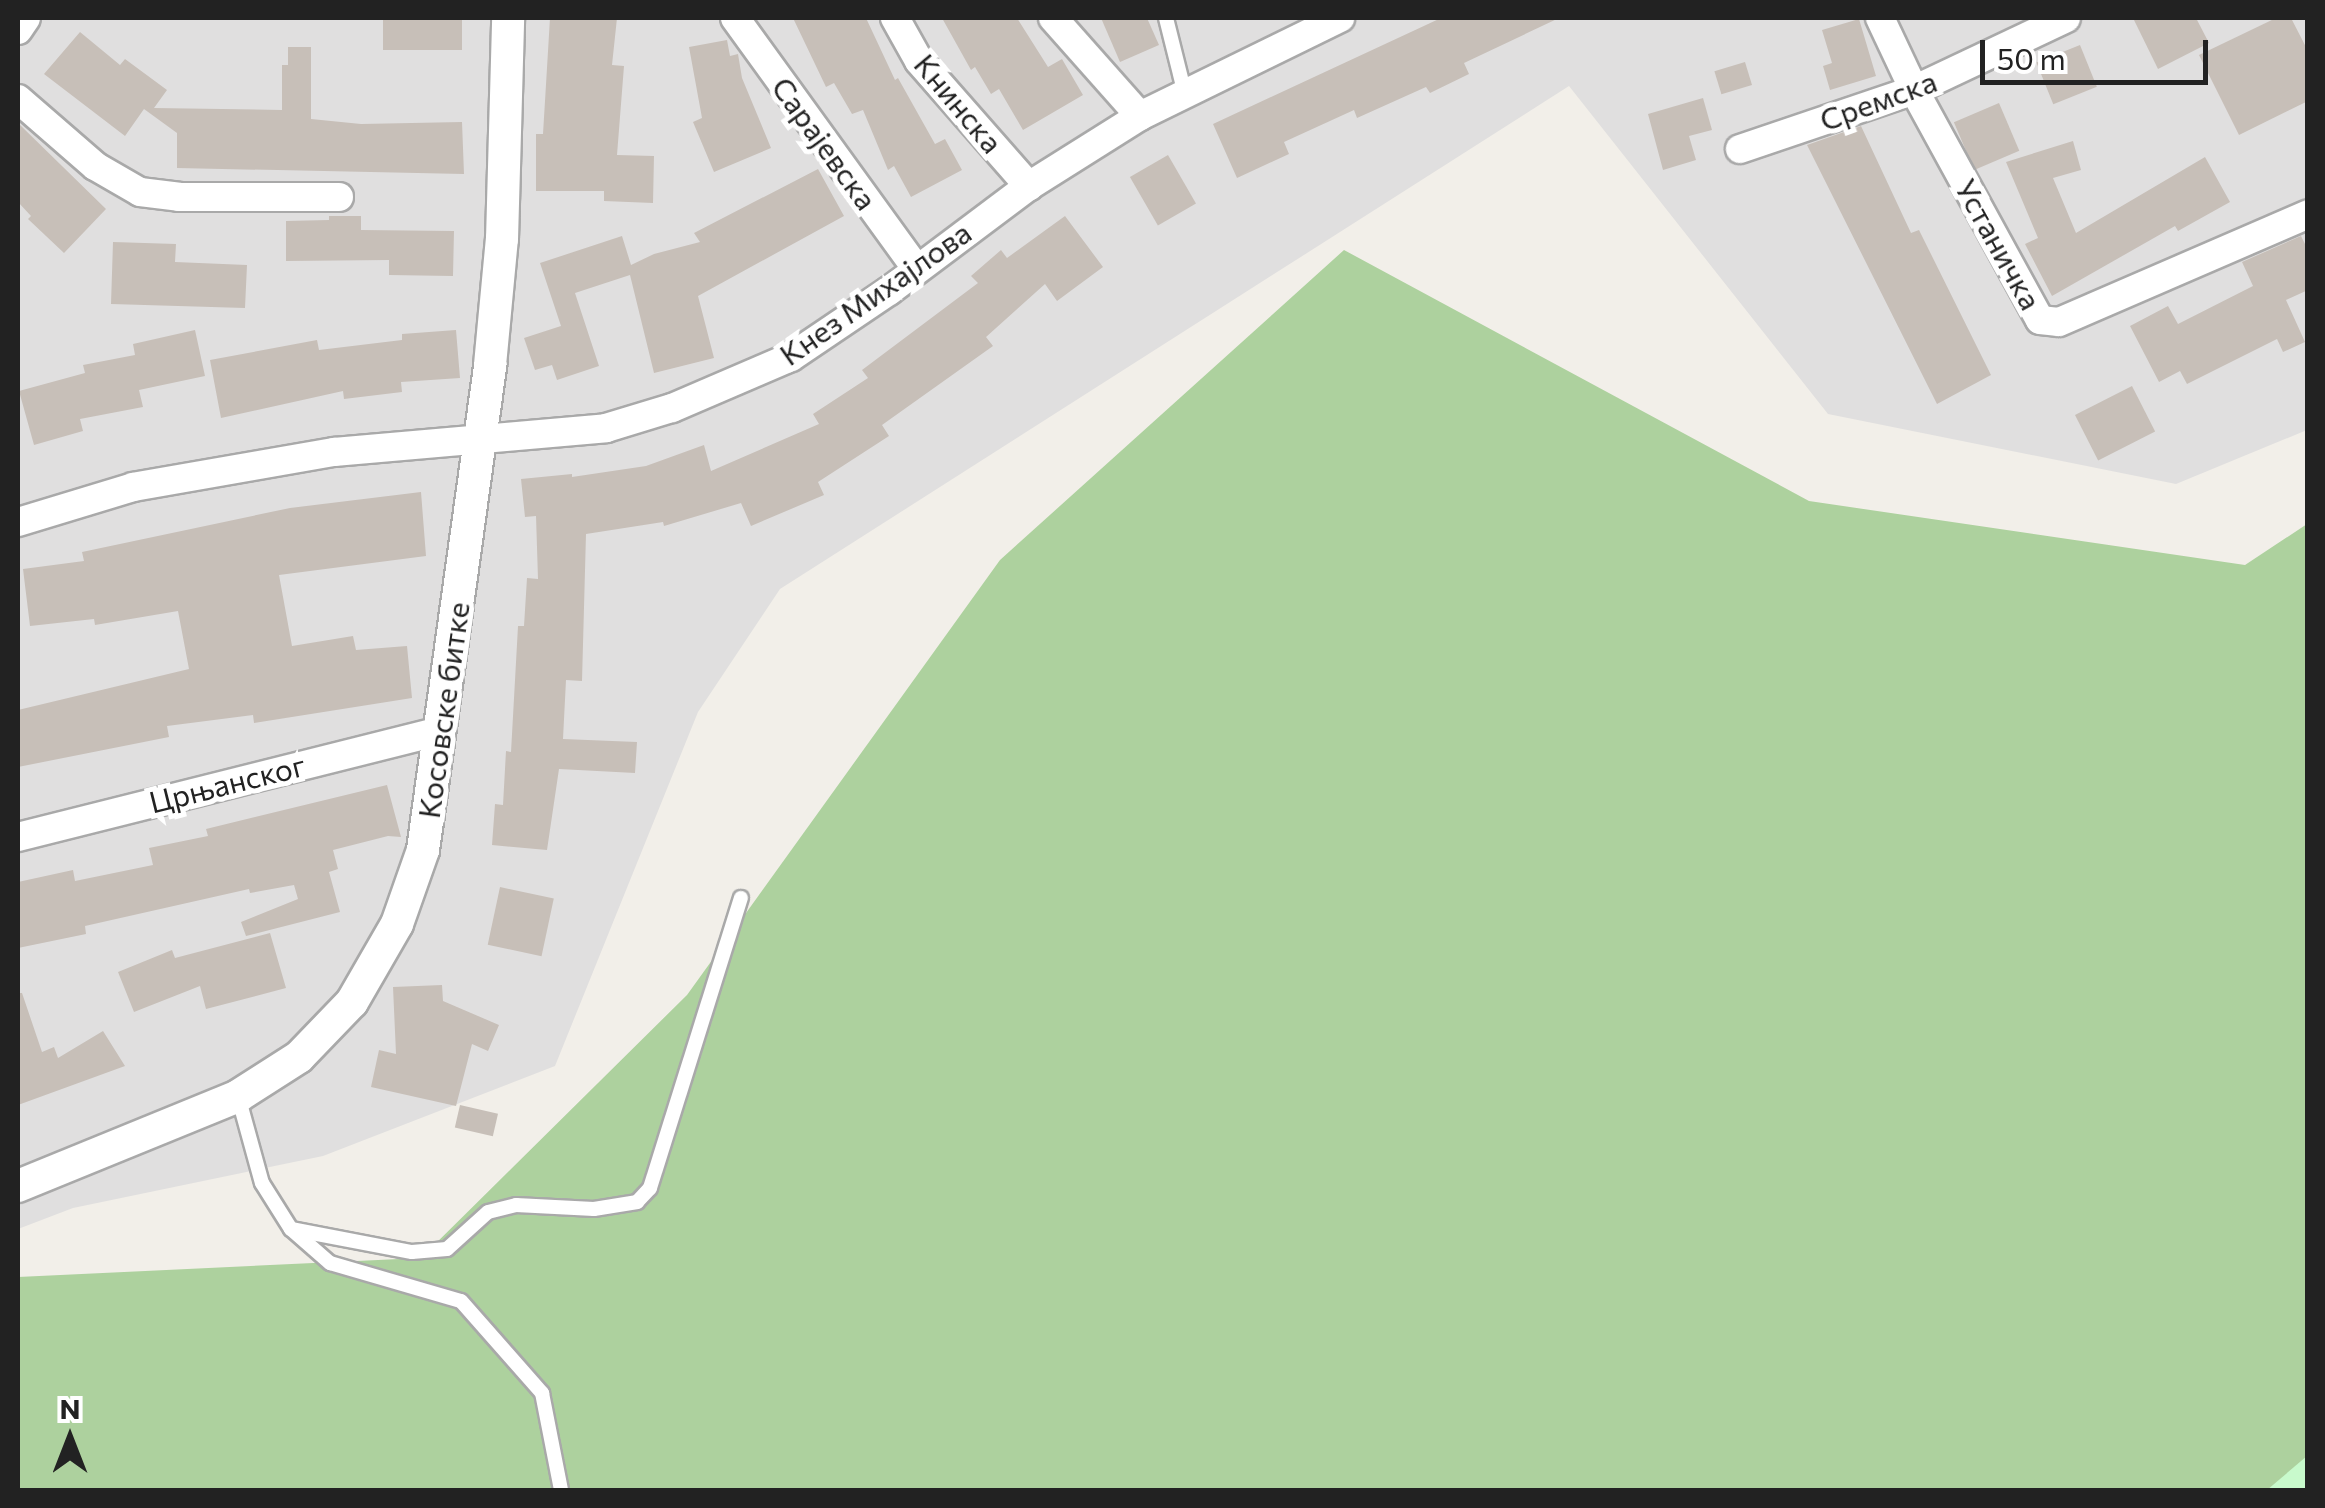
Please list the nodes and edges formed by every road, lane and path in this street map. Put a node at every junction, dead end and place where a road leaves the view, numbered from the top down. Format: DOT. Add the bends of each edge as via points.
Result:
graph roads {
  1 [pos="26,18"];
  2 [pos="508,18"];
  3 [pos="734,18"];
  4 [pos="895,18"];
  5 [pos="1054,18"];
  6 [pos="1166,18"];
  7 [pos="1880,18"];
  8 [pos="2066,18"];
  9 [pos="1336,19"];
  10 [pos="18,30"];
  11 [pos="1914,90"];
  12 [pos="1185,94"];
  13 [pos="18,99"];
  14 [pos="1140,116"];
  15 [pos="1740,149"];
  16 [pos="1029,186"];
  17 [pos="339,197"];
  18 [pos="2308,214"];
  19 [pos="916,268"];
  20 [pos="480,437"];
  21 [pos="18,522"];
  22 [pos="437,732"];
  23 [pos="18,837"];
  24 [pos="742,898"];
  25 [pos="238,1096"];
  26 [pos="18,1186"];
  27 [pos="292,1229"];
  28 [pos="561,1490"];
  1 -- 10 [label="street"];
  2 -- 20 [label="street, Косовске битке" via="502,239"];
  3 -- 19 [label="street, Сарајевска"];
  4 -- 16 [label="street, Книнска" via="919,61"];
  5 -- 14 [label="street"];
  6 -- 12 [label="lane"];
  7 -- 11 [label="street, Устаничка"];
  8 -- 11 [label="street, Сремска"];
  9 -- 12 [label="street, Кнез Михајлова"];
  11 -- 15 [label="street, Сремска"];
  11 -- 18 [label="street, Устаничка" via="2040,320 2059,322"];
  12 -- 14 [label="street, Кнез Михајлова"];
  13 -- 17 [label="street" via="95,166 140,192"];
  14 -- 16 [label="street, Кнез Михајлова"];
  16 -- 19 [label="street, Кнез Михајлова"];
  19 -- 20 [label="street, Кнез Михајлова" via="791,356 672,408 606,428"];
  20 -- 21 [label="street, Кнез Михајлова" via="334,452 134,487"];
  20 -- 22 [label="street, Косовске битке"];
  22 -- 23 [label="street, Црњанског"];
  22 -- 25 [label="street, Косовске битке" via="423,850 397,924 352,1002 299,1056"];
  24 -- 27 [label="lane" via="650,1188 636,1202 594,1209 516,1205 488,1212 447,1249 412,1252"];
  25 -- 26 [label="street, Косовске битке"];
  25 -- 27 [label="lane" via="262,1183"];
  27 -- 28 [label="lane" via="330,1263 461,1301 542,1393"];
}
